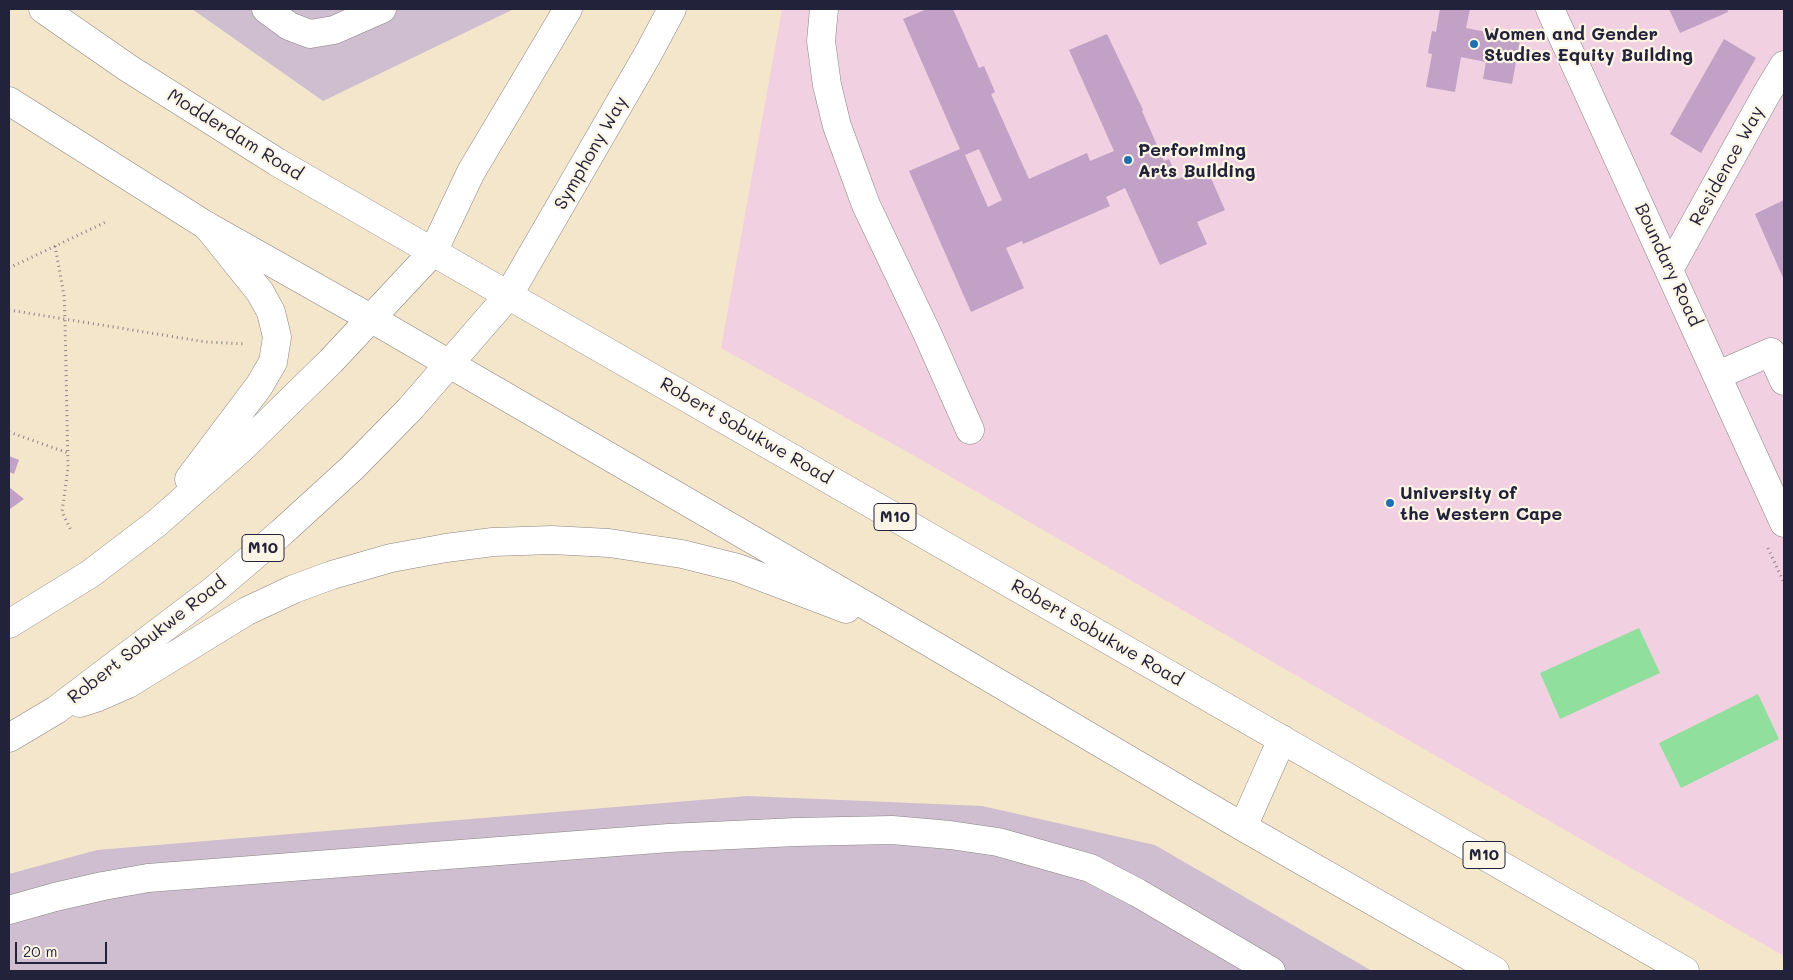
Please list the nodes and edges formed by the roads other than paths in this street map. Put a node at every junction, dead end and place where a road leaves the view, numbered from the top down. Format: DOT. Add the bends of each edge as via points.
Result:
graph roads {
  1 [pos="43,9"];
  2 [pos="266,9"];
  3 [pos="382,9"];
  4 [pos="568,9"];
  5 [pos="672,9"];
  6 [pos="824,9"];
  7 [pos="1550,9"];
  8 [pos="1784,65"];
  9 [pos="9,101"];
  10 [pos="207,226"];
  11 [pos="433,252"];
  12 [pos="1670,268"];
  13 [pos="508,296"];
  14 [pos="372,318"];
  15 [pos="450,364"];
  16 [pos="1718,376"];
  17 [pos="1784,381"];
  18 [pos="970,430"];
  19 [pos="157,523"];
  20 [pos="1784,523"];
  21 [pos="9,624"];
  22 [pos="927,641"];
  23 [pos="56,710"];
  24 [pos="9,738"];
  25 [pos="1282,739"];
  26 [pos="1243,827"];
  27 [pos="9,910"];
  28 [pos="1271,971"];
  29 [pos="1495,971"];
  30 [pos="1685,971"];
  1 -- 11 [label="main road, Modderdam Road" via="128,68 277,162"];
  2 -- 3 [label="main road" via="289,26 310,34 334,30"];
  4 -- 11 [label="main road" via="471,172"];
  5 -- 13 [label="main road, Symphony Way"];
  6 -- 18 [label="main road" via="821,41 837,126 866,205"];
  7 -- 12 [label="main road, Boundary Road"];
  8 -- 12 [label="main road, Residence Way"];
  9 -- 10 [label="main road"];
  10 -- 14 [label="main road"];
  10 -- 19 [label="main road" via="260,292 271,312 277,337 273,362 259,386"];
  11 -- 13 [label="main road, Robert Sobukwe Road / M10"];
  11 -- 14 [label="main road"];
  12 -- 16 [label="main road, Boundary Road"];
  13 -- 15 [label="main road, Robert Sobukwe Road / M10"];
  13 -- 25 [label="main road, Robert Sobukwe Road / M10"];
  14 -- 15 [label="main road"];
  14 -- 19 [label="main road" via="242,448"];
  15 -- 22 [label="main road"];
  15 -- 23 [label="main road, Robert Sobukwe Road / M10" via="410,409 282,532 214,590"];
  16 -- 17 [label="main road" via="1771,352"];
  16 -- 20 [label="main road, Boundary Road"];
  19 -- 21 [label="main road" via="90,574"];
  22 -- 23 [label="main road" via="738,568 682,554 609,543 552,540 493,542 391,558 332,575 247,611 128,684"];
  22 -- 26 [label="main road"];
  23 -- 24 [label="main road, Robert Sobukwe Road / M10"];
  25 -- 26 [label="main road"];
  25 -- 30 [label="main road, Robert Sobukwe Road / M10"];
  26 -- 29 [label="main road"];
  27 -- 28 [label="main road" via="148,878 669,838 892,830 998,842 1090,868"];
}
